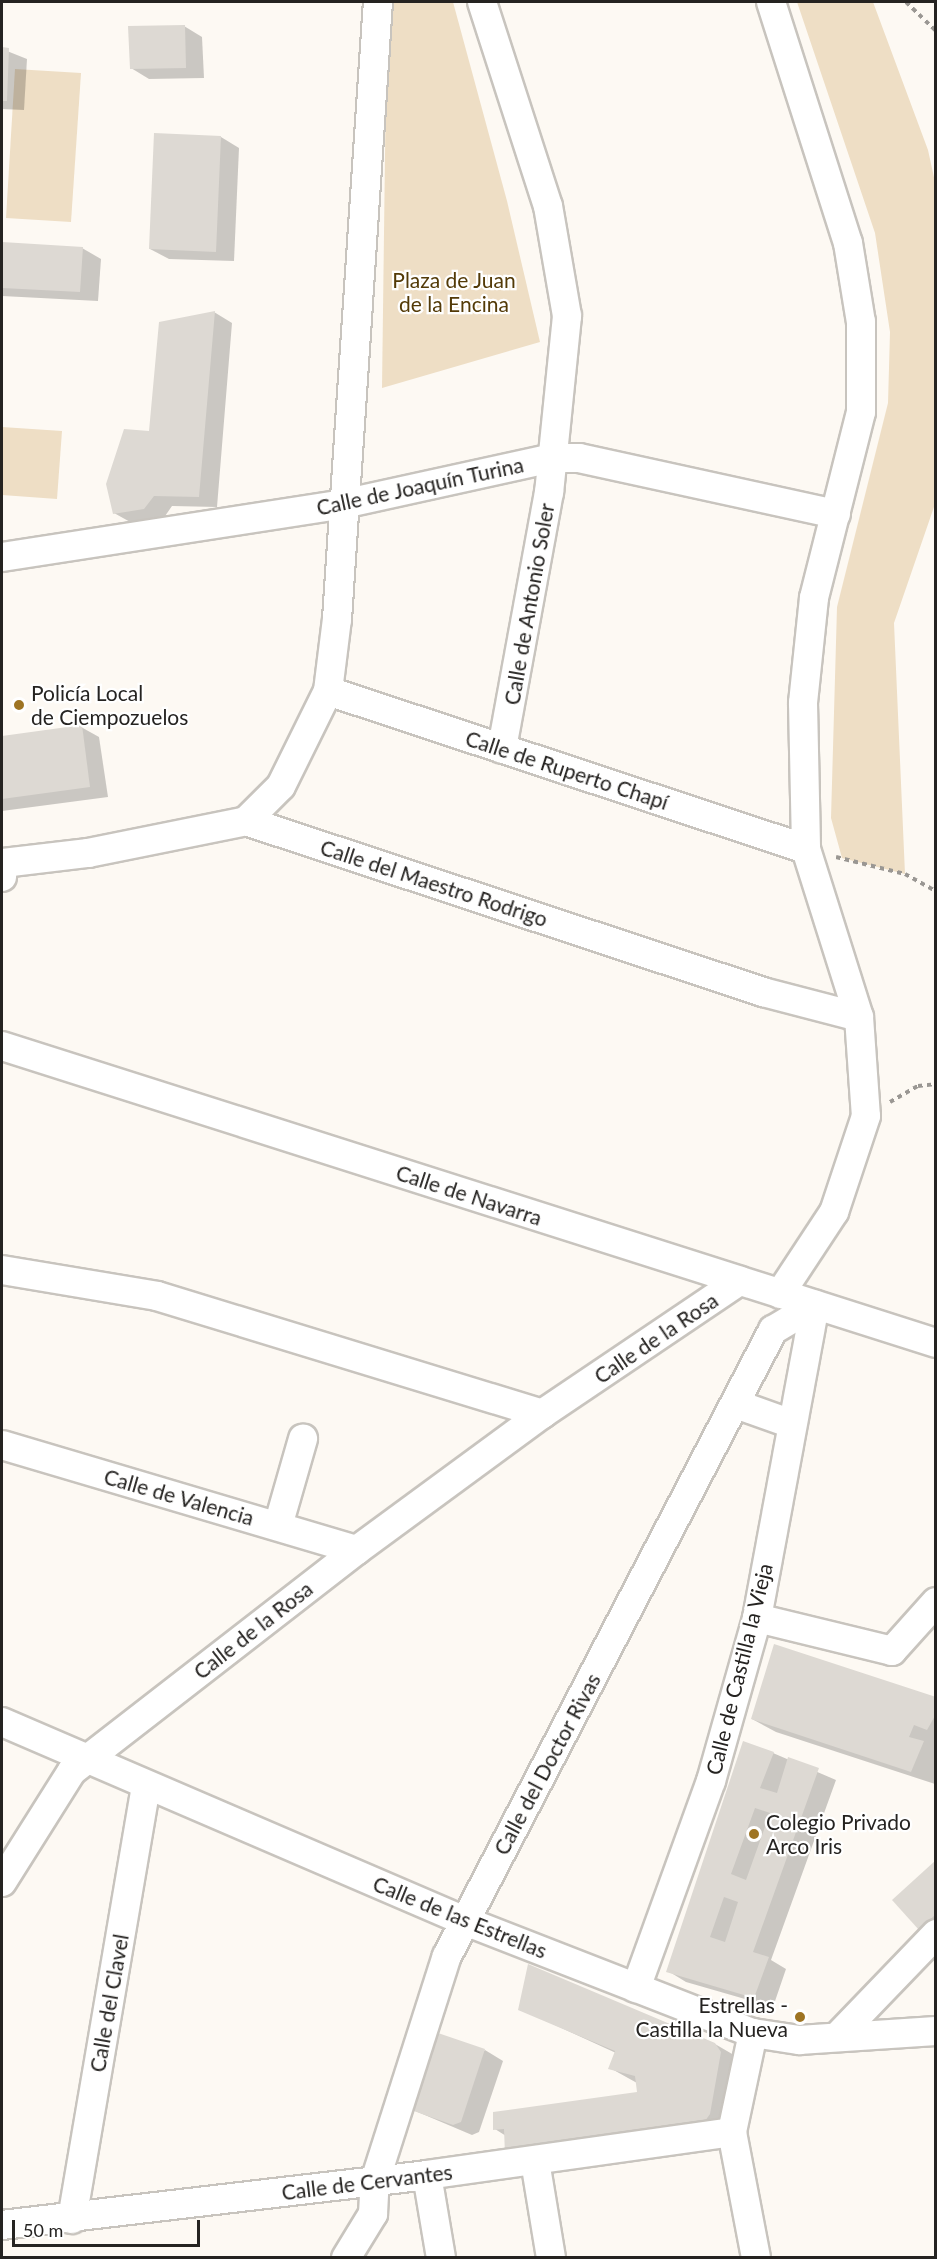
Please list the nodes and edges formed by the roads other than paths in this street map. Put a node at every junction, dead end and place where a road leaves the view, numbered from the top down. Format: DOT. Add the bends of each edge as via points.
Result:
graph roads {
  1 [pos="378,2"];
  2 [pos="482,2"];
  3 [pos="771,2"];
  4 [pos="554,458"];
  5 [pos="343,504"];
  6 [pos="836,514"];
  7 [pos="2,557"];
  8 [pos="328,690"];
  9 [pos="502,749"];
  10 [pos="246,821"];
  11 [pos="806,849"];
  12 [pos="2,870"];
  13 [pos="859,1017"];
  14 [pos="2,1047"];
  15 [pos="2,1270"];
  16 [pos="739,1281"];
  17 [pos="780,1294"];
  18 [pos="814,1305"];
  19 [pos="936,1343"];
  20 [pos="736,1404"];
  21 [pos="542,1414"];
  22 [pos="792,1424"];
  23 [pos="303,1439"];
  24 [pos="2,1445"];
  25 [pos="278,1526"];
  26 [pos="357,1550"];
  27 [pos="936,1602"];
  28 [pos="757,1618"];
  29 [pos="2,1722"];
  30 [pos="89,1757"];
  31 [pos="146,1786"];
  32 [pos="2,1882"];
  33 [pos="465,1921"];
  34 [pos="936,1934"];
  35 [pos="636,1988"];
  36 [pos="936,2031"];
  37 [pos="753,2033"];
  38 [pos="837,2037"];
  39 [pos="732,2132"];
  40 [pos="535,2161"];
  41 [pos="427,2175"];
  42 [pos="375,2181"];
  43 [pos="72,2219"];
  44 [pos="2,2225"];
  45 [pos="346,2258"];
  46 [pos="441,2258"];
  47 [pos="551,2258"];
  48 [pos="756,2258"];
  1 -- 5 [label="street"];
  2 -- 4 [label="street" via="548,206 567,316"];
  3 -- 6 [label="street" via="848,243 861,322 861,412"];
  4 -- 5 [label="street, Calle de Joaquín Turina"];
  4 -- 6 [label="street, Calle de Joaquín Turina" via="579,458"];
  4 -- 9 [label="street, Calle de Antonio Soler"];
  5 -- 7 [label="street, Calle de Joaquín Turina"];
  5 -- 8 [label="street" via="338,619"];
  6 -- 11 [label="street" via="814,598 803,703"];
  8 -- 9 [label="street, Calle de Ruperto Chapí"];
  8 -- 10 [label="street" via="281,786"];
  9 -- 11 [label="street, Calle de Ruperto Chapí"];
  10 -- 12 [label="street, Calle del Maestro Rodrigo"];
  10 -- 13 [label="street, Calle del Maestro Rodrigo" via="763,992"];
  11 -- 13 [label="street"];
  13 -- 17 [label="street" via="866,1116 834,1212"];
  14 -- 16 [label="street, Calle de Navarra"];
  15 -- 21 [label="street" via="157,1296"];
  16 -- 17 [label="street, Calle de Navarra"];
  16 -- 21 [label="street, Calle de la Rosa"];
  17 -- 18 [label="street, Calle de Navarra"];
  18 -- 19 [label="street, Calle de Navarra"];
  18 -- 20 [label="street, Calle del Doctor Rivas" via="773,1330"];
  18 -- 22 [label="street, Calle de Castilla la Vieja"];
  20 -- 22 [label="street"];
  20 -- 33 [label="street, Calle del Doctor Rivas"];
  21 -- 26 [label="street, Calle de la Rosa"];
  22 -- 28 [label="street, Calle de Castilla la Vieja"];
  23 -- 25 [label="street"];
  24 -- 25 [label="street, Calle de Valencia"];
  25 -- 26 [label="street, Calle de Valencia"];
  26 -- 30 [label="street, Calle de la Rosa"];
  27 -- 28 [label="street" via="892,1651"];
  28 -- 35 [label="street, Calle de Castilla la Vieja" via="711,1780"];
  29 -- 30 [label="street, Calle de las Estrellas"];
  30 -- 31 [label="street, Calle de las Estrellas"];
  30 -- 32 [label="street, Calle de la Rosa" via="72,1771"];
  31 -- 33 [label="street, Calle de las Estrellas"];
  31 -- 43 [label="street, Calle del Clavel"];
  33 -- 35 [label="street, Calle de las Estrellas"];
  33 -- 42 [label="street, Calle del Doctor Rivas" via="447,1956"];
  34 -- 38 [label="street"];
  35 -- 37 [label="street, Calle de las Estrellas"];
  36 -- 38 [label="street, Calle de las Estrellas"];
  37 -- 38 [label="street, Calle de las Estrellas" via="799,2040"];
  37 -- 39 [label="street"];
  39 -- 40 [label="street, Calle de Cervantes"];
  39 -- 48 [label="street"];
  40 -- 41 [label="street, Calle de Cervantes"];
  40 -- 47 [label="street"];
  41 -- 42 [label="street, Calle de Cervantes"];
  41 -- 46 [label="street"];
  42 -- 43 [label="street, Calle de Cervantes"];
  42 -- 45 [label="street, Calle del Doctor Rivas" via="373,2214"];
  43 -- 44 [label="street, Calle de Cervantes"];
}
